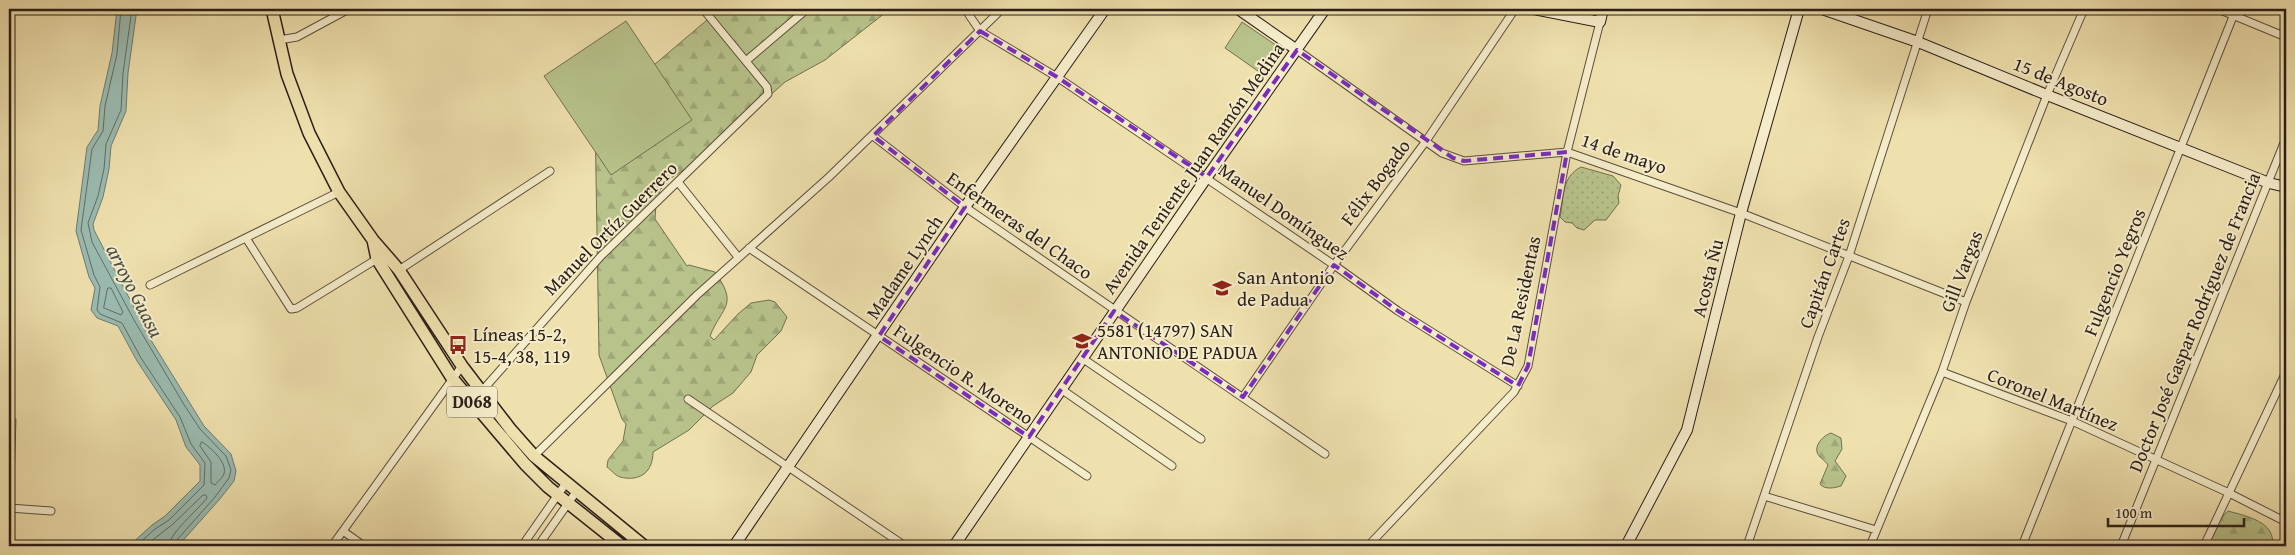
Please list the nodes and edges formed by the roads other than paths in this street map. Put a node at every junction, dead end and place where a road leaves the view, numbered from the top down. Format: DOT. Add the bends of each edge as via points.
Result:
graph roads {
  1 [pos="272,9"];
  2 [pos="349,9"];
  3 [pos="703,9"];
  4 [pos="807,9"];
  5 [pos="965,9"];
  6 [pos="1002,9"];
  7 [pos="1105,9"];
  8 [pos="1238,9"];
  9 [pos="1325,9"];
  10 [pos="1515,9"];
  11 [pos="1534,9"];
  12 [pos="1603,9"];
  13 [pos="1800,9"];
  14 [pos="1822,9"];
  15 [pos="1928,9"];
  16 [pos="2084,9"];
  17 [pos="2218,9"];
  18 [pos="2235,12"];
  19 [pos="1600,22"];
  20 [pos="980,31"];
  21 [pos="2286,36"];
  22 [pos="279,40"];
  23 [pos="1918,42"];
  24 [pos="1297,50"];
  25 [pos="746,61"];
  26 [pos="1057,77"];
  27 [pos="2047,95"];
  28 [pos="873,136"];
  29 [pos="2286,138"];
  30 [pos="1426,141"];
  31 [pos="2181,148"];
  32 [pos="1567,152"];
  33 [pos="550,171"];
  34 [pos="1207,177"];
  35 [pos="678,182"];
  36 [pos="2268,182"];
  37 [pos="2286,187"];
  38 [pos="339,192"];
  39 [pos="965,207"];
  40 [pos="1741,213"];
  41 [pos="246,238"];
  42 [pos="373,240"];
  43 [pos="749,248"];
  44 [pos="1849,256"];
  45 [pos="738,257"];
  46 [pos="377,259"];
  47 [pos="1334,265"];
  48 [pos="399,270"];
  49 [pos="150,285"];
  50 [pos="1966,302"];
  51 [pos="1114,311"];
  52 [pos="879,336"];
  53 [pos="1082,358"];
  54 [pos="462,366"];
  55 [pos="1942,372"];
  56 [pos="2286,372"];
  57 [pos="452,378"];
  58 [pos="1518,386"];
  59 [pos="1061,389"];
  60 [pos="2282,391"];
  61 [pos="481,392"];
  62 [pos="1243,397"];
  63 [pos="688,399"];
  64 [pos="2072,422"];
  65 [pos="1029,437"];
  66 [pos="1201,439"];
  67 [pos="1325,454"];
  68 [pos="534,456"];
  69 [pos="2156,460"];
  70 [pos="525,464"];
  71 [pos="1172,466"];
  72 [pos="788,467"];
  73 [pos="1087,476"];
  74 [pos="566,483"];
  75 [pos="576,492"];
  76 [pos="2229,493"];
  77 [pos="558,495"];
  78 [pos="1764,496"];
  79 [pos="568,503"];
  80 [pos="9,508"];
  81 [pos="51,511"];
  82 [pos="2286,522"];
  83 [pos="1876,530"];
  84 [pos="343,531"];
  85 [pos="333,546"];
  86 [pos="364,546"];
  87 [pos="522,546"];
  88 [pos="538,546"];
  89 [pos="622,546"];
  90 [pos="644,546"];
  91 [pos="734,546"];
  92 [pos="904,546"];
  93 [pos="954,546"];
  94 [pos="1368,546"];
  95 [pos="1626,546"];
  96 [pos="1747,546"];
  97 [pos="1870,546"];
  98 [pos="2022,546"];
  99 [pos="2120,546"];
  100 [pos="2204,546"];
  1 -- 22 [label="main road, D068"];
  2 -- 22 [label="street" via="297,37"];
  3 -- 25 [label="street"];
  4 -- 25 [label="street"];
  5 -- 20 [label="street"];
  6 -- 20 [label="street"];
  7 -- 26 [label="street, Madame Lynch"];
  8 -- 24 [label="street, 14 de mayo"];
  9 -- 24 [label="street, Avenida Teniente Juan Ramón Medina"];
  10 -- 30 [label="street, Félix Bogado"];
  11 -- 19 [label="street"];
  12 -- 19 [label="street, De La Residentas"];
  13 -- 40 [label="street, Acosta Ñu"];
  14 -- 23 [label="street, 15 de Agosto"];
  15 -- 23 [label="street, Capitán Cartes"];
  16 -- 27 [label="street, Gill Vargas"];
  17 -- 18 [label="street"];
  18 -- 21 [label="street"];
  18 -- 31 [label="street, Fulgencio Yegros"];
  19 -- 32 [label="street, De La Residentas"];
  20 -- 26 [label="street, Manuel Domínguez"];
  20 -- 28 [label="street"];
  22 -- 38 [label="main road, D068" via="286,74 309,133"];
  23 -- 27 [label="street, 15 de Agosto"];
  23 -- 44 [label="street, Capitán Cartes"];
  24 -- 30 [label="street, 14 de mayo"];
  24 -- 34 [label="street, Avenida Teniente Juan Ramón Medina"];
  25 -- 35 [label="street, Manuel Ortíz Guerrero" via="767,87 768,94"];
  26 -- 34 [label="street, Manuel Domínguez"];
  26 -- 39 [label="street, Madame Lynch"];
  27 -- 31 [label="street, 15 de Agosto"];
  27 -- 50 [label="street, Gill Vargas"];
  28 -- 39 [label="street, Enfermeras del Chaco"];
  28 -- 43 [label="street"];
  29 -- 36 [label="street, Doctor José Gaspar Rodríguez de Francia"];
  30 -- 32 [label="street, 14 de mayo" via="1442,153 1464,161"];
  30 -- 47 [label="street, Félix Bogado"];
  31 -- 36 [label="street, 15 de Agosto"];
  31 -- 64 [label="street, Fulgencio Yegros"];
  32 -- 40 [label="street, 14 de mayo"];
  32 -- 58 [label="street, De La Residentas" via="1528,366"];
  33 -- 48 [label="street"];
  34 -- 47 [label="street, Manuel Domínguez"];
  34 -- 51 [label="street, Avenida Teniente Juan Ramón Medina"];
  35 -- 45 [label="street"];
  35 -- 61 [label="street, Manuel Ortíz Guerrero" via="601,256"];
  36 -- 37 [label="street, 15 de Agosto"];
  36 -- 69 [label="street, Doctor José Gaspar Rodríguez de Francia"];
  38 -- 41 [label="street"];
  38 -- 42 [label="main road, D068"];
  39 -- 51 [label="street, Enfermeras del Chaco"];
  39 -- 52 [label="street, Madame Lynch"];
  40 -- 44 [label="street, 14 de mayo"];
  40 -- 95 [label="street, Acosta Ñu" via="1687,430"];
  41 -- 46 [label="street" via="291,309"];
  41 -- 49 [label="street"];
  42 -- 46 [label="main road, D068"];
  42 -- 48 [label="main road, D068"];
  43 -- 45 [label="street"];
  43 -- 52 [label="street, Fulgencio R. Moreno"];
  44 -- 50 [label="street, 14 de mayo"];
  44 -- 78 [label="street, Capitán Cartes"];
  45 -- 68 [label="street"];
  46 -- 57 [label="main road, D068"];
  47 -- 58 [label="street, Manuel Domínguez" via="1406,317"];
  47 -- 62 [label="street, Félix Bogado"];
  48 -- 54 [label="main road, D068"];
  50 -- 55 [label="street, Gill Vargas"];
  51 -- 53 [label="street, Avenida Teniente Juan Ramón Medina"];
  51 -- 62 [label="street, Enfermeras del Chaco"];
  52 -- 65 [label="street, Fulgencio R. Moreno"];
  52 -- 72 [label="street, Madame Lynch"];
  53 -- 59 [label="street, Avenida Teniente Juan Ramón Medina"];
  53 -- 66 [label="street"];
  54 -- 57 [label="street"];
  54 -- 61 [label="main road, D068"];
  55 -- 64 [label="street, Coronel Martínez"];
  55 -- 83 [label="street, Gill Vargas"];
  56 -- 60 [label="street"];
  57 -- 70 [label="main road, D068"];
  57 -- 84 [label="street"];
  58 -- 94 [label="street, De La Residentas"];
  59 -- 65 [label="street, Avenida Teniente Juan Ramón Medina"];
  59 -- 71 [label="street"];
  60 -- 76 [label="street"];
  61 -- 68 [label="main road, D068"];
  62 -- 67 [label="street, Enfermeras del Chaco"];
  63 -- 72 [label="street"];
  64 -- 69 [label="street, Coronel Martínez"];
  64 -- 98 [label="street, Fulgencio Yegros"];
  65 -- 73 [label="street, Fulgencio R. Moreno"];
  65 -- 93 [label="street, Avenida Teniente Juan Ramón Medina"];
  68 -- 70 [label="street"];
  68 -- 74 [label="main road, D068"];
  69 -- 76 [label="street, Coronel Martínez"];
  69 -- 99 [label="street, Doctor José Gaspar Rodríguez de Francia"];
  70 -- 77 [label="main road, D068"];
  72 -- 91 [label="street, Madame Lynch"];
  72 -- 92 [label="street"];
  74 -- 75 [label="main road, D068"];
  74 -- 77 [label="street"];
  75 -- 79 [label="street"];
  75 -- 90 [label="main road, D068"];
  76 -- 82 [label="street, Coronel Martínez"];
  76 -- 100 [label="street"];
  77 -- 79 [label="main road, D068"];
  77 -- 87 [label="street"];
  78 -- 83 [label="street"];
  78 -- 96 [label="street, Capitán Cartes"];
  79 -- 88 [label="street"];
  79 -- 89 [label="main road, D068"];
  80 -- 81 [label="street"];
  83 -- 97 [label="street, Gill Vargas"];
  84 -- 85 [label="street"];
  84 -- 86 [label="street"];
}
